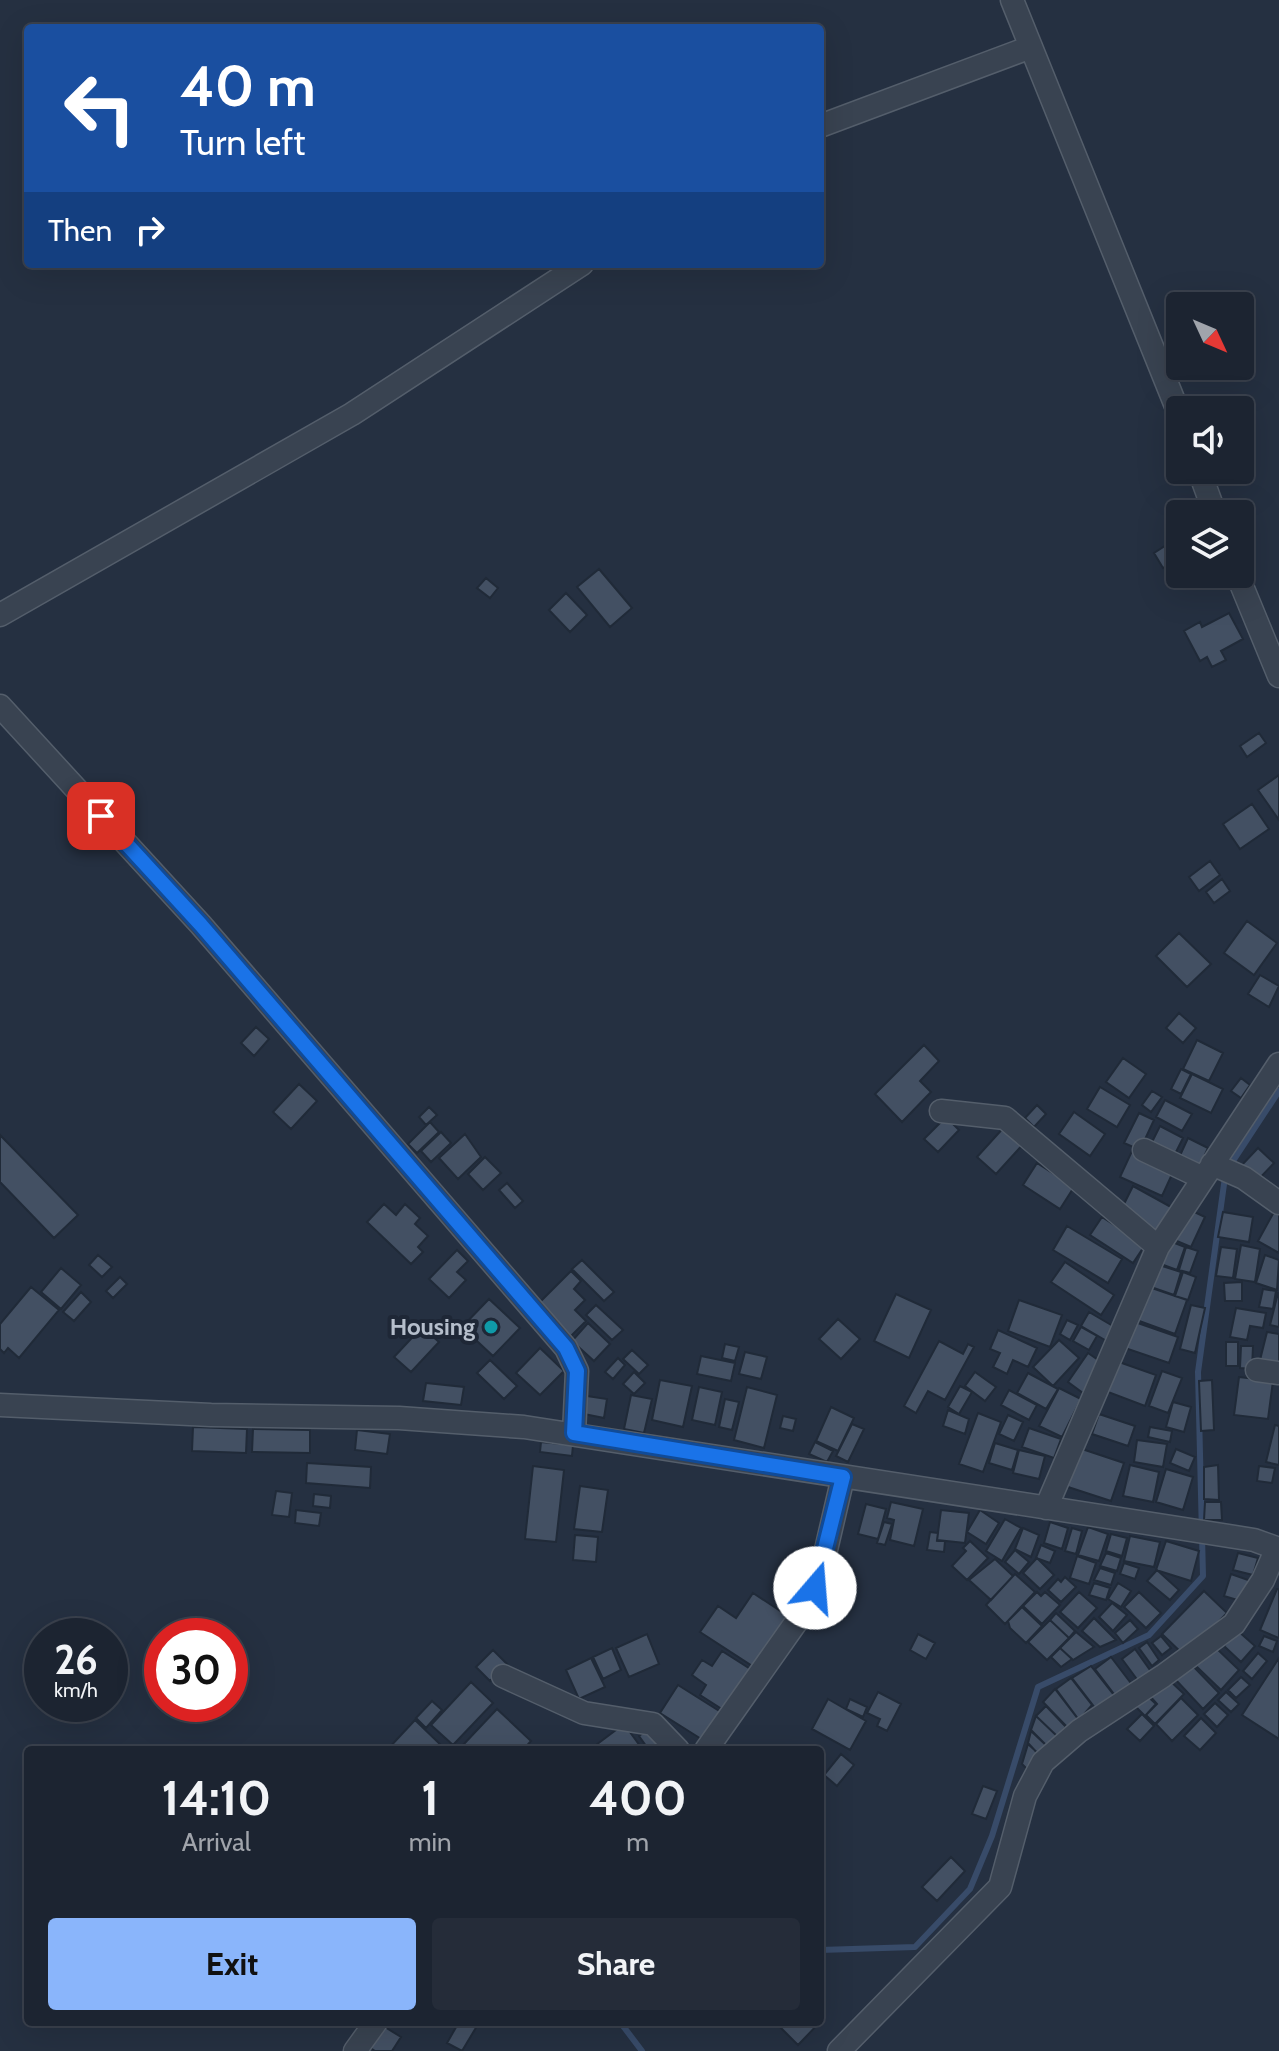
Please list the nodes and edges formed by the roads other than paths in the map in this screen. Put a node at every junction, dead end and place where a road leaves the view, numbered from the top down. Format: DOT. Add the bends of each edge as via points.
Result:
graph roads {
  1 [pos="1012,0"];
  2 [pos="1031,47"];
  3 [pos="824,125"];
  4 [pos="576,268"];
  5 [pos="1172,396"];
  6 [pos="1243,588"];
  7 [pos="0,615"];
  8 [pos="1279,676"];
  9 [pos="0,706"];
  10 [pos="1279,1064"];
  11 [pos="941,1111"];
  12 [pos="1144,1150"];
  13 [pos="1213,1170"];
  14 [pos="1279,1203"];
  15 [pos="1158,1247"];
  16 [pos="0,1405"];
  17 [pos="574,1433"];
  18 [pos="843,1477"];
  19 [pos="1046,1508"];
  20 [pos="1278,1548"];
  21 [pos="503,1676"];
  22 [pos="674,1746"];
  23 [pos="709,1746"];
  24 [pos="373,2026"];
  25 [pos="355,2051"];
  26 [pos="839,2051"];
  1 -- 2 [label="street"];
  2 -- 3 [label="street"];
  2 -- 5 [label="street"];
  4 -- 7 [label="street" via="352,414"];
  6 -- 8 [label="street"];
  9 -- 17 [label="street" via="201,925 566,1348 577,1371"];
  10 -- 13 [label="street"];
  11 -- 15 [label="street" via="1005,1118"];
  12 -- 13 [label="street"];
  13 -- 14 [label="street" via="1244,1178"];
  13 -- 15 [label="street"];
  15 -- 19 [label="street"];
  16 -- 17 [label="street" via="399,1418"];
  17 -- 18 [label="street"];
  18 -- 19 [label="street"];
  18 -- 23 [label="street" via="822,1567 804,1611"];
  19 -- 20 [label="street"];
  20 -- 26 [label="street" via="1234,1624 1079,1731 1043,1762 1025,1796 1000,1887"];
  21 -- 22 [label="street" via="584,1713 653,1724"];
  24 -- 25 [label="street"];
}
